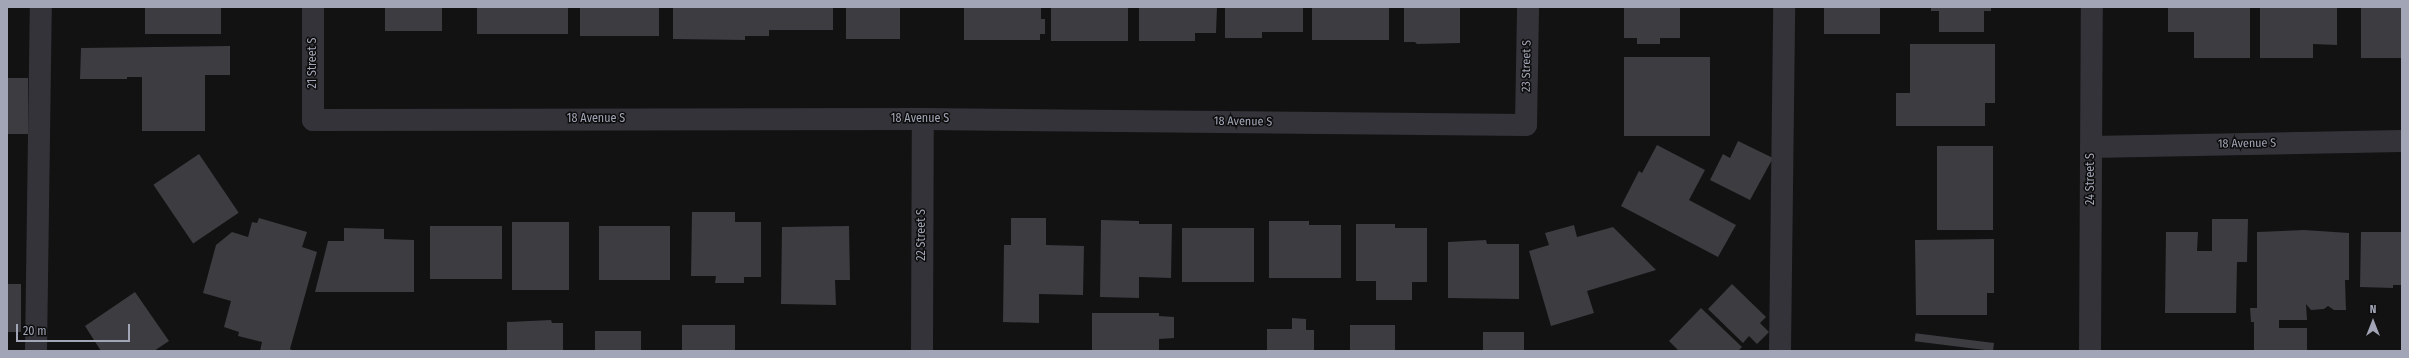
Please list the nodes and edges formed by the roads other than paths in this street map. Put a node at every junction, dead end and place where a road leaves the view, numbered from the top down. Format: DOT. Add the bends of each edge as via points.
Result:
graph roads {
  1 [pos="41,7"];
  2 [pos="313,7"];
  3 [pos="1528,7"];
  4 [pos="1784,7"];
  5 [pos="2092,7"];
  6 [pos="923,119"];
  7 [pos="313,120"];
  8 [pos="1526,125"];
  9 [pos="2402,141"];
  10 [pos="2091,147"];
  11 [pos="36,351"];
  12 [pos="922,351"];
  13 [pos="1780,351"];
  14 [pos="2090,351"];
  1 -- 11 [label="street"];
  2 -- 7 [label="street, 21 Street S"];
  3 -- 8 [label="street, 23 Street S"];
  4 -- 13 [label="street"];
  5 -- 10 [label="street, 24 Street S"];
  6 -- 7 [label="street, 18 Avenue S"];
  6 -- 8 [label="street, 18 Avenue S"];
  6 -- 12 [label="street, 22 Street S"];
  9 -- 10 [label="street, 18 Avenue S"];
  10 -- 14 [label="street, 24 Street S"];
}
